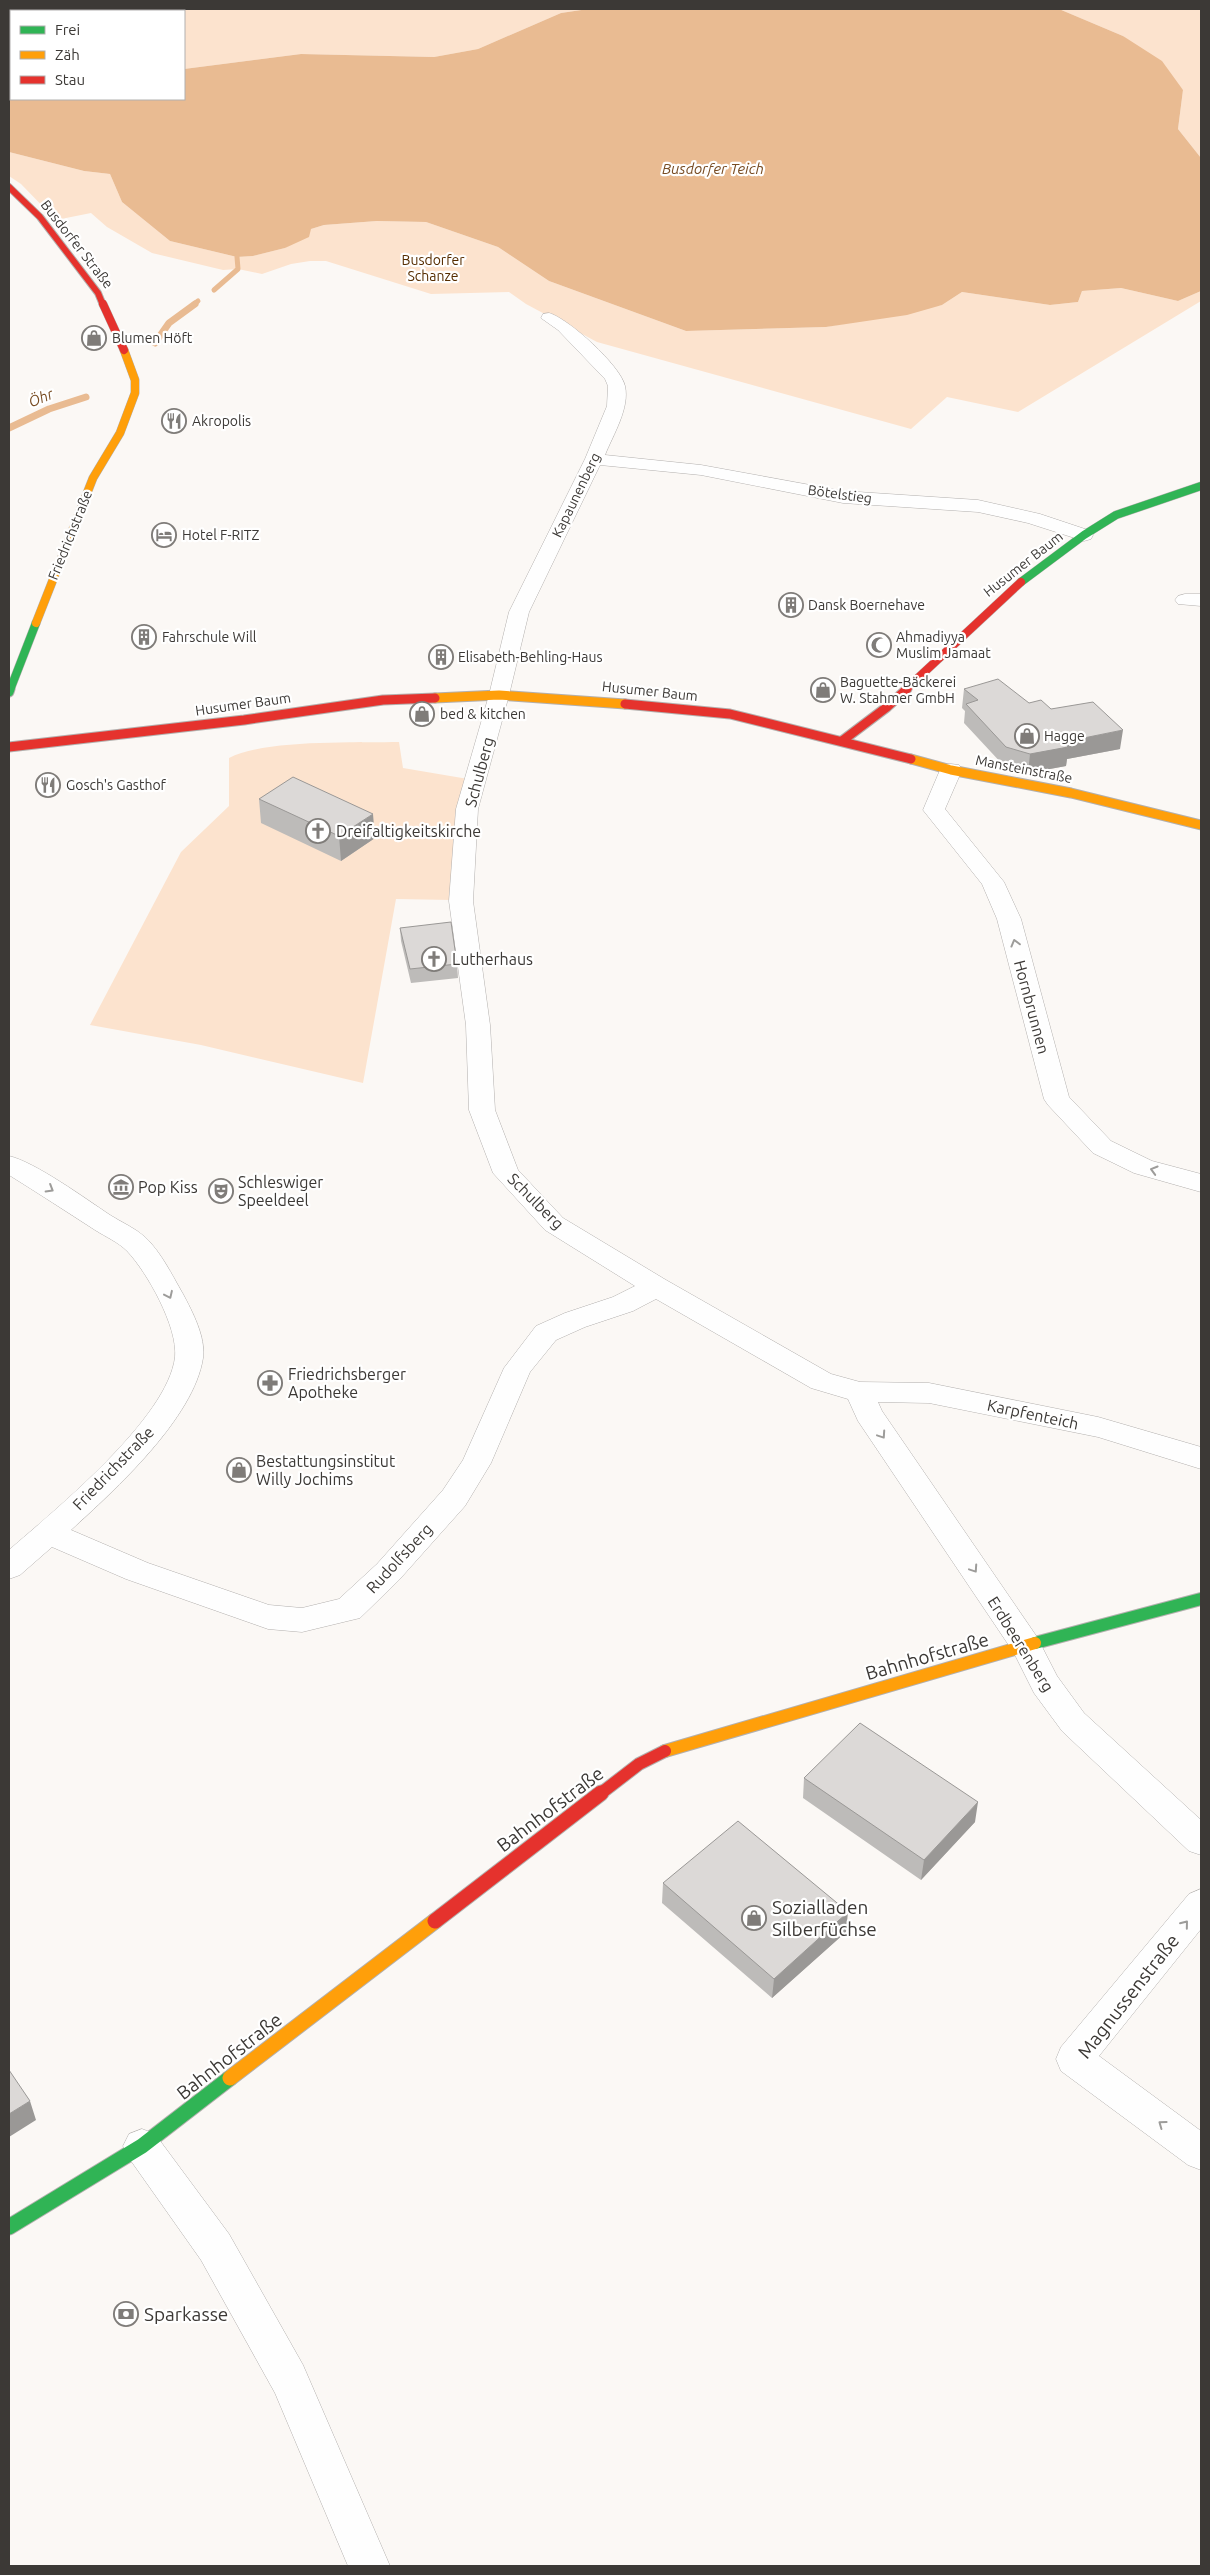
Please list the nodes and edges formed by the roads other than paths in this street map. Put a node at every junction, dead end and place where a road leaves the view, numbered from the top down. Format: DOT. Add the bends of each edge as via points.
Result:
graph roads {
  1 [pos="9,187"];
  2 [pos="549,318"];
  3 [pos="135,380"];
  4 [pos="594,460"];
  5 [pos="1201,486"];
  6 [pos="1084,535"];
  7 [pos="9,692"];
  8 [pos="500,695"];
  9 [pos="842,741"];
  10 [pos="9,747"];
  11 [pos="951,770"];
  12 [pos="1201,825"];
  13 [pos="9,1164"];
  14 [pos="1201,1183"];
  15 [pos="656,1288"];
  16 [pos="860,1392"];
  17 [pos="1201,1458"];
  18 [pos="48,1533"];
  19 [pos="9,1567"];
  20 [pos="1201,1599"];
  21 [pos="1026,1646"];
  22 [pos="1201,1841"];
  23 [pos="1201,1904"];
  24 [pos="142,2146"];
  25 [pos="1201,2153"];
  26 [pos="9,2227"];
  27 [pos="369,2566"];
  1 -- 3 [label="street, Busdorfer Straße" via="40,217 98,293"];
  2 -- 4 [label="street, Kapaunenberg" via="564,326 590,351 617,386 616,406"];
  3 -- 7 [label="street, Friedrichstraße" via="135,393 120,433 93,478"];
  4 -- 6 [label="street, Bötelstieg" via="701,470 843,497 978,506 1033,518"];
  4 -- 8 [label="street, Kapaunenberg" via="519,612"];
  5 -- 6 [label="street, Husumer Baum" via="1116,516"];
  6 -- 9 [label="street, Husumer Baum" via="998,601 887,707"];
  8 -- 9 [label="street, Husumer Baum" via="730,714"];
  8 -- 10 [label="street, Husumer Baum" via="383,700 244,720"];
  8 -- 15 [label="street, Schulberg" via="467,809 461,900 478,1025 482,1110 506,1173 554,1224"];
  9 -- 11 [label="street, Mansteinstraße"];
  11 -- 12 [label="street, Mansteinstraße" via="1071,793"];
  14 -- 11 [label="street, Hornbrunnen, one-way" via="1143,1167 1102,1147 1057,1099 1009,919 993,882 934,810"];
  13 -- 18 [label="street, Friedrichstraße, one-way" via="136,1244 166,1288 186,1333 189,1357 181,1382 154,1426 118,1466"];
  15 -- 16 [label="street, Schulberg" via="779,1359 821,1380"];
  15 -- 18 [label="street, Rudolfsberg" via="546,1333 518,1368 476,1463 454,1498 349,1610 302,1620 268,1617 137,1571"];
  16 -- 17 [label="street, Karpfenteich" via="929,1393 1098,1427"];
  16 -- 21 [label="street, Erdbeerenberg, one-way" via="868,1414"];
  18 -- 19 [label="street, Friedrichstraße"];
  20 -- 21 [label="street, Bahnhofstraße"];
  21 -- 22 [label="street, Erdbeerenberg" via="1045,1684 1073,1722"];
  21 -- 24 [label="street, Bahnhofstraße" via="672,1748 639,1764"];
  25 -- 23 [label="street, Magnussenstraße, one-way" via="1074,2059"];
  24 -- 26 [label="street, Bahnhofstraße"];
  24 -- 27 [label="street" via="215,2247 289,2379"];
}
